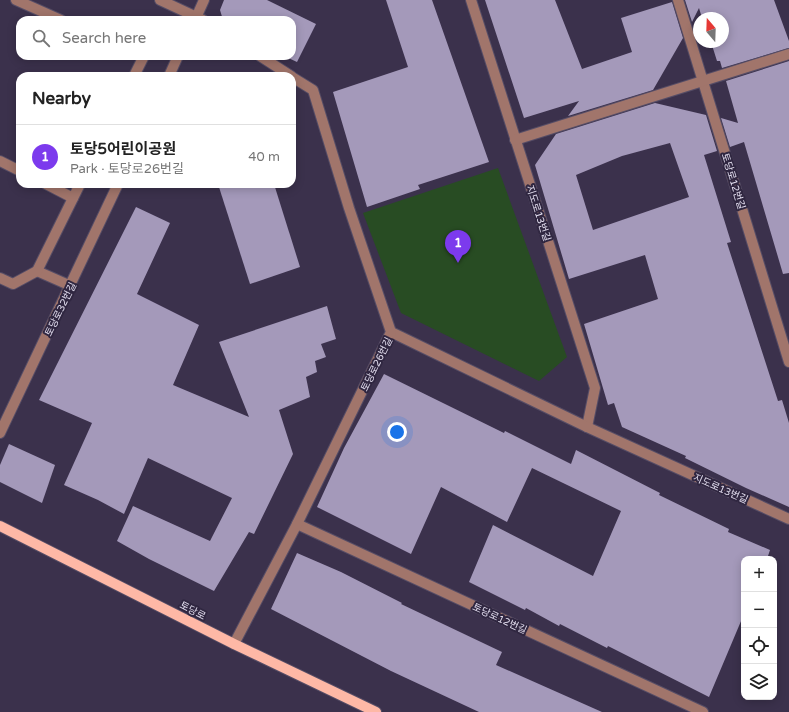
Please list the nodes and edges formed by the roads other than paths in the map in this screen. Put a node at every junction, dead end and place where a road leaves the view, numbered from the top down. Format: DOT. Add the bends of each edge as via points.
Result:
graph roads {
  1 [pos="16,0"];
  2 [pos="160,0"];
  3 [pos="204,0"];
  4 [pos="471,0"];
  5 [pos="678,0"];
  6 [pos="53,16"];
  7 [pos="192,16"];
  8 [pos="199,16"];
  9 [pos="789,54"];
  10 [pos="142,60"];
  11 [pos="176,60"];
  12 [pos="266,60"];
  13 [pos="136,72"];
  14 [pos="170,72"];
  15 [pos="286,72"];
  16 [pos="296,79"];
  17 [pos="705,82"];
  18 [pos="515,140"];
  19 [pos="0,160"];
  20 [pos="16,169"];
  21 [pos="54,188"];
  22 [pos="78,188"];
  23 [pos="116,188"];
  24 [pos="73,198"];
  25 [pos="37,271"];
  26 [pos="0,278"];
  27 [pos="71,286"];
  28 [pos="391,332"];
  29 [pos="789,362"];
  30 [pos="588,427"];
  31 [pos="0,434"];
  32 [pos="789,519"];
  33 [pos="297,524"];
  34 [pos="0,526"];
  35 [pos="234,644"];
  36 [pos="376,712"];
  37 [pos="703,712"];
  1 -- 6 [label="street"];
  2 -- 7 [label="street"];
  3 -- 8 [label="street"];
  4 -- 18 [label="street, 지도로13번길"];
  5 -- 17 [label="street, 토당로12번길"];
  9 -- 17 [label="street"];
  10 -- 13 [label="street"];
  11 -- 14 [label="street"];
  12 -- 15 [label="street, 토당로26번길"];
  16 -- 28 [label="street, 토당로26번길" via="313,90"];
  17 -- 18 [label="street"];
  17 -- 29 [label="street, 토당로12번길"];
  18 -- 30 [label="street, 지도로13번길" via="595,388"];
  19 -- 20 [label="street"];
  21 -- 24 [label="street"];
  22 -- 24 [label="street"];
  23 -- 27 [label="street, 토당로32번길"];
  24 -- 25 [label="street"];
  25 -- 26 [label="street" via="13,284"];
  25 -- 27 [label="street"];
  27 -- 31 [label="street, 토당로32번길"];
  28 -- 30 [label="street, 지도로13번길"];
  28 -- 33 [label="street, 토당로26번길"];
  30 -- 32 [label="street, 지도로13번길"];
  33 -- 35 [label="street, 토당로26번길"];
  33 -- 37 [label="street, 토당로12번길"];
  34 -- 35 [label="main road, 토당로"];
  35 -- 36 [label="main road, 토당로"];
}
